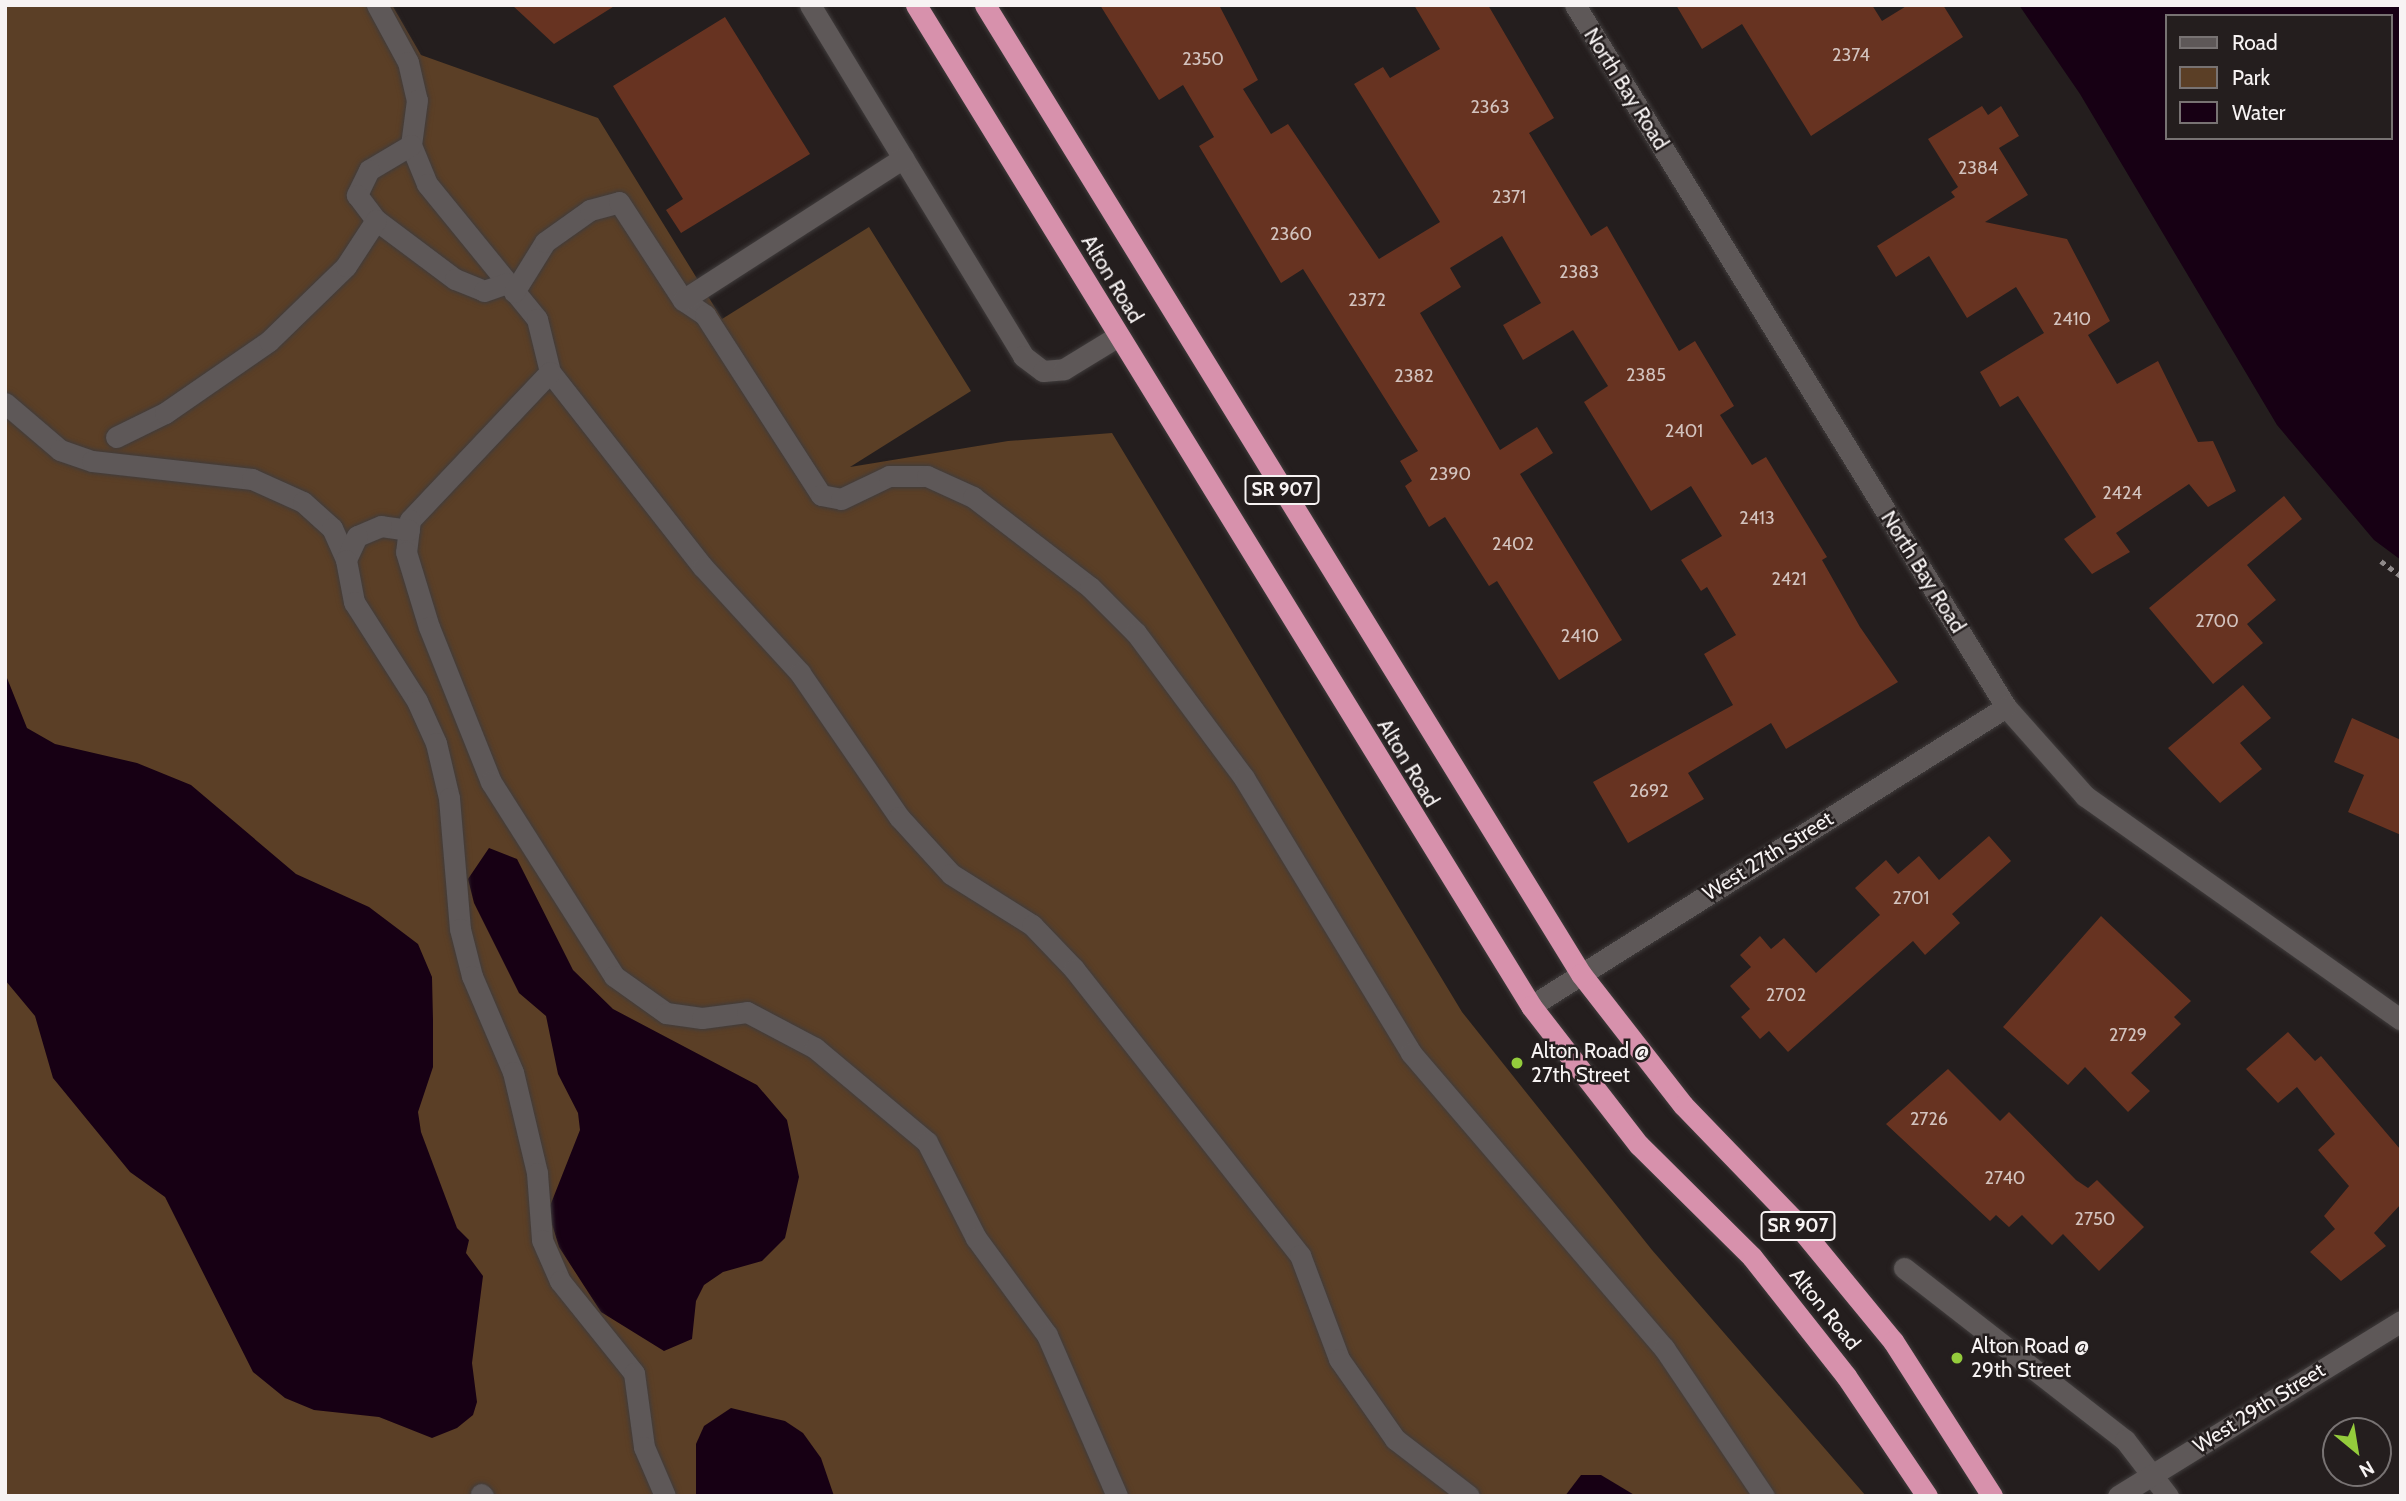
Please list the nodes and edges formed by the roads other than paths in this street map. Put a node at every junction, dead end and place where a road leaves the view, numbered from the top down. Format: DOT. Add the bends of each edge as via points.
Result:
graph roads {
  1 [pos="377,5"];
  2 [pos="810,5"];
  3 [pos="916,5"];
  4 [pos="985,5"];
  5 [pos="1575,5"];
  6 [pos="411,145"];
  7 [pos="902,158"];
  8 [pos="376,220"];
  9 [pos="510,288"];
  10 [pos="683,300"];
  11 [pos="1118,336"];
  12 [pos="550,372"];
  13 [pos="5,402"];
  14 [pos="116,437"];
  15 [pos="409,530"];
  16 [pos="346,560"];
  17 [pos="2006,707"];
  18 [pos="1581,974"];
  19 [pos="1531,1006"];
  20 [pos="2401,1020"];
  21 [pos="1905,1268"];
  22 [pos="2401,1321"];
  23 [pos="2155,1473"];
  24 [pos="665,1496"];
  25 [pos="1117,1496"];
  26 [pos="1469,1496"];
  27 [pos="1763,1496"];
  28 [pos="1927,1496"];
  29 [pos="1993,1496"];
  30 [pos="2118,1496"];
  31 [pos="2168,1496"];
  1 -- 6 [label="street" via="414,87"];
  2 -- 7 [label="street"];
  3 -- 11 [label="highway, Alton Road / SR 907"];
  4 -- 18 [label="highway, Alton Road / SR 907"];
  5 -- 17 [label="street, North Bay Road"];
  6 -- 8 [label="street" via="369,170 356,195"];
  6 -- 9 [label="street" via="428,184"];
  7 -- 10 [label="street"];
  7 -- 11 [label="street" via="1023,356 1043,371 1064,369"];
  8 -- 9 [label="street" via="455,279 484,291"];
  8 -- 14 [label="street" via="346,267 270,341 165,413"];
  9 -- 10 [label="street" via="545,242 590,210 620,202"];
  9 -- 12 [label="street" via="537,319"];
  10 -- 27 [label="street" via="705,315 821,495 841,499 890,476 927,476 973,497 1090,587 1136,633 1272,822 1411,1053 1664,1348"];
  11 -- 19 [label="highway, Alton Road / SR 907"];
  12 -- 15 [label="street" via="410,520"];
  12 -- 26 [label="street" via="703,568 800,673 899,817 951,874 1032,925 1074,969 1300,1255 1339,1359 1395,1439"];
  13 -- 16 [label="street" via="60,450 92,461 252,479 303,502 332,528"];
  15 -- 16 [label="street" via="381,526 356,536"];
  15 -- 25 [label="street" via="406,552 459,709 491,782 537,846 579,929 614,976 666,1013 702,1018 747,1012 815,1048 927,1142 976,1238 1047,1335"];
  16 -- 24 [label="street" via="354,602 417,701 436,743 449,798 460,929 471,976 513,1072 537,1173 542,1240 560,1281 634,1374 644,1447"];
  17 -- 18 [label="street, West 27th Street"];
  17 -- 20 [label="street, North Bay Road" via="2085,796"];
  18 -- 19 [label="street, West 27th Street"];
  18 -- 29 [label="highway, Alton Road / SR 907" via="1683,1105 1791,1217 1893,1341"];
  19 -- 28 [label="highway, Alton Road / SR 907" via="1639,1145 1752,1257 1846,1376"];
  21 -- 23 [label="street" via="2108,1426"];
  22 -- 23 [label="street, West 29th Street"];
  23 -- 30 [label="street, West 29th Street"];
  23 -- 31 [label="street"];
}
